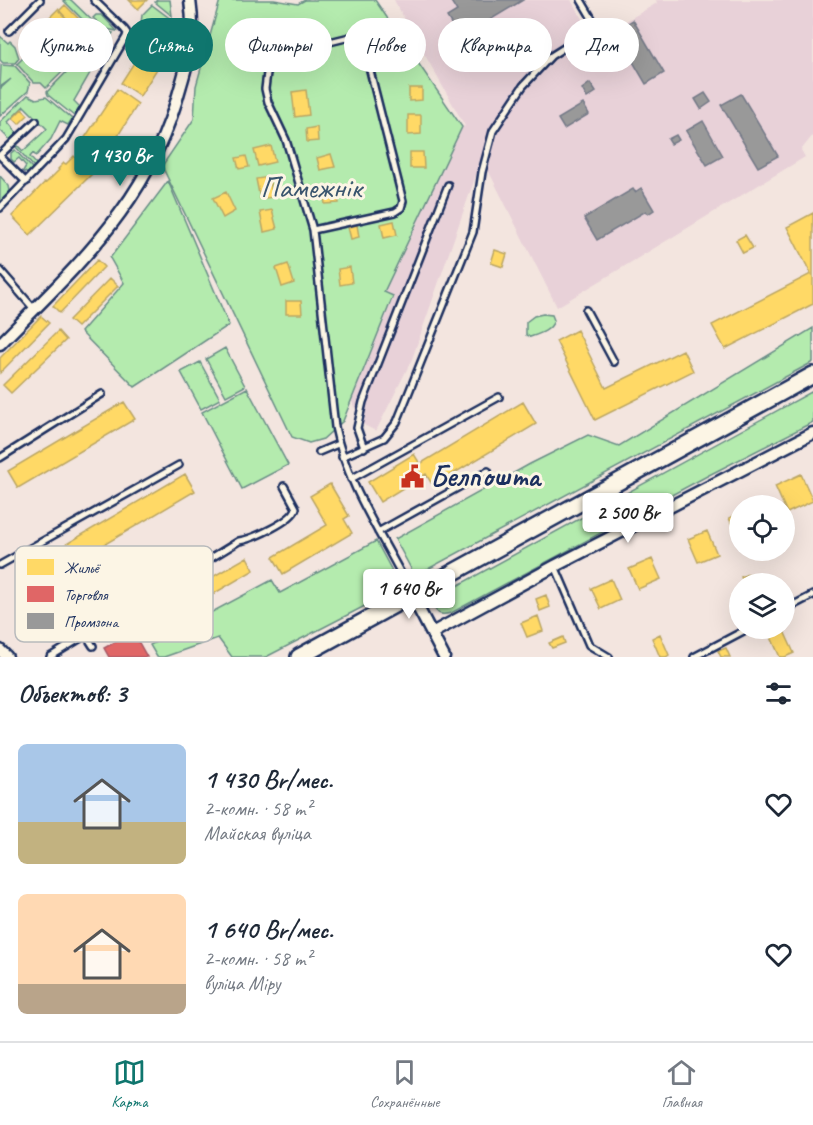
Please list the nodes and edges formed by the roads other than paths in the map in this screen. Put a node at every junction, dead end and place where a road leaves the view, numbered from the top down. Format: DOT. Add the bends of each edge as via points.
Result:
graph roads {
  1 [pos="40,0"];
  2 [pos="94,0"];
  3 [pos="190,0"];
  4 [pos="581,0"];
  5 [pos="9,31"];
  6 [pos="36,121"];
  7 [pos="0,156"];
  8 [pos="26,182"];
  9 [pos="448,185"];
  10 [pos="0,208"];
  11 [pos="313,230"];
  12 [pos="0,270"];
  13 [pos="34,309"];
  14 [pos="586,310"];
  15 [pos="0,344"];
  16 [pos="614,362"];
  17 [pos="813,375"];
  18 [pos="102,394"];
  19 [pos="500,397"];
  20 [pos="813,433"];
  21 [pos="338,444"];
  22 [pos="364,448"];
  23 [pos="319,452"];
  24 [pos="342,457"];
  25 [pos="0,458"];
  26 [pos="179,465"];
  27 [pos="488,471"];
  28 [pos="351,479"];
  29 [pos="284,486"];
  30 [pos="378,532"];
  31 [pos="34,546"];
  32 [pos="15,557"];
  33 [pos="213,557"];
  34 [pos="0,565"];
  35 [pos="555,566"];
  36 [pos="411,594"];
  37 [pos="813,596"];
  38 [pos="795,605"];
  39 [pos="432,633"];
  40 [pos="729,638"];
  41 [pos="75,642"];
  42 [pos="90,642"];
  43 [pos="93,646"];
  44 [pos="0,650"];
  45 [pos="7,657"];
  46 [pos="51,657"];
  47 [pos="299,657"];
  48 [pos="444,657"];
  49 [pos="609,657"];
  50 [pos="693,657"];
  1 -- 5 [label="lane"];
  2 -- 8 [label="lane" via="124,29 126,37 66,139"];
  3 -- 13 [label="street" via="194,25 191,50 171,118 139,185 93,246"];
  4 -- 22 [label="lane" via="597,27 551,56 523,86 493,131 473,232 397,422 384,438"];
  6 -- 7 [label="lane"];
  7 -- 8 [label="lane"];
  8 -- 10 [label="lane"];
  9 -- 22 [label="lane" via="363,402 357,428"];
  11 -- 11 [label="lane" via="402,208 361,35 285,53 273,61 267,73 268,102 286,140"];
  11 -- 21 [label="lane"];
  12 -- 13 [label="lane"];
  13 -- 15 [label="street"];
  14 -- 16 [label="lane"];
  17 -- 36 [label="street"];
  18 -- 25 [label="lane"];
  19 -- 28 [label="lane"];
  20 -- 35 [label="street"];
  21 -- 23 [label="lane"];
  21 -- 24 [label="lane"];
  22 -- 24 [label="lane"];
  24 -- 28 [label="lane"];
  26 -- 31 [label="lane"];
  27 -- 30 [label="lane"];
  28 -- 30 [label="lane"];
  29 -- 33 [label="lane" via="296,508 295,514"];
  30 -- 36 [label="lane"];
  32 -- 34 [label="lane"];
  35 -- 39 [label="street"];
  35 -- 49 [label="lane" via="590,645"];
  36 -- 39 [label="street"];
  36 -- 47 [label="street"];
  37 -- 38 [label="lane"];
  39 -- 48 [label="street"];
  40 -- 50 [label="lane"];
  41 -- 46 [label="lane"];
  42 -- 43 [label="lane"];
  44 -- 45 [label="street"];
}
